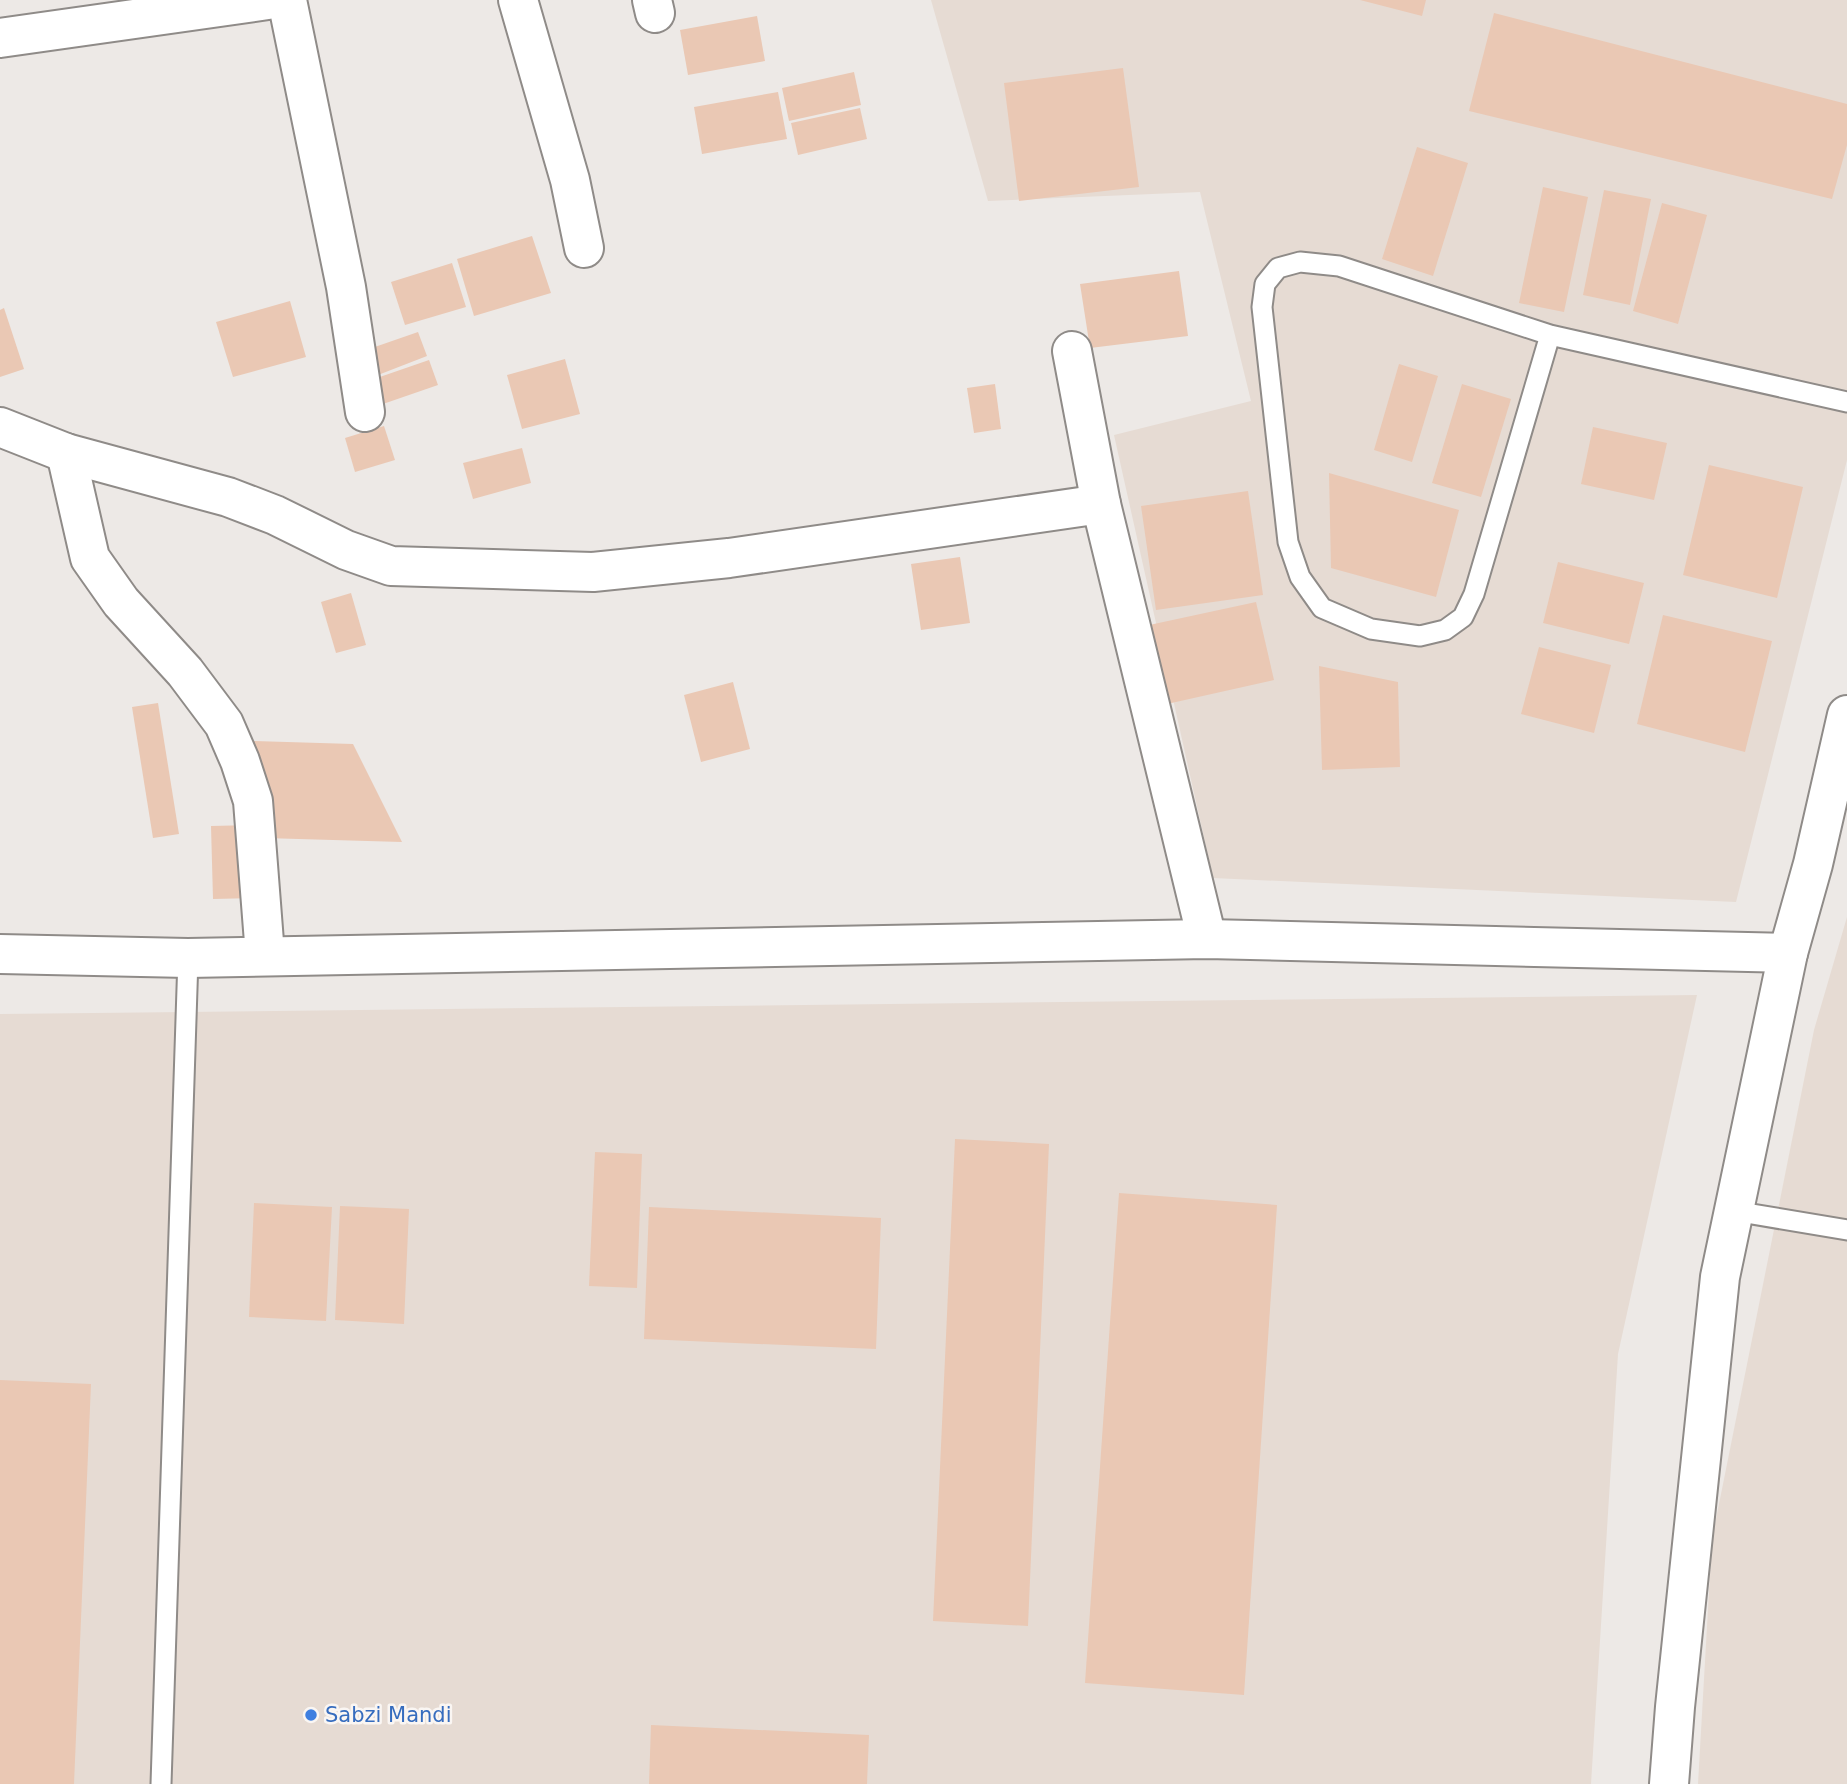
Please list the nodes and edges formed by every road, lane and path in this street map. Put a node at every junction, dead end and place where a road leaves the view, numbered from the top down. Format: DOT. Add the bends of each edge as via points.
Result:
graph roads {
  1 [pos="268,0"];
  2 [pos="287,0"];
  3 [pos="518,0"];
  4 [pos="0,38"];
  5 [pos="584,248"];
  6 [pos="1550,335"];
  7 [pos="1072,352"];
  8 [pos="1847,401"];
  9 [pos="365,412"];
  10 [pos="0,427"];
  11 [pos="66,453"];
  12 [pos="1101,504"];
  13 [pos="1847,715"];
  14 [pos="1207,939"];
  15 [pos="1788,953"];
  16 [pos="0,954"];
  17 [pos="265,956"];
  18 [pos="188,957"];
  19 [pos="1734,1211"];
  20 [pos="1847,1230"];
  21 [pos="161,1784"];
  22 [pos="1669,1784"];
  1 -- 4 [label="street"];
  2 -- 9 [label="street" via="346,287"];
  3 -- 5 [label="street" via="570,180"];
  6 -- 6 [label="lane" via="1339,266 1300,262 1278,268 1265,284 1262,307 1288,542 1300,577 1322,608 1371,629 1420,636 1445,630 1463,617 1474,594"];
  6 -- 8 [label="lane"];
  7 -- 12 [label="street"];
  10 -- 11 [label="street"];
  11 -- 12 [label="street" via="228,497 391,566 593,572 729,558"];
  11 -- 17 [label="street" via="90,558 121,602 224,724 240,761 253,801"];
  12 -- 14 [label="street"];
  13 -- 15 [label="street"];
  14 -- 15 [label="street"];
  14 -- 17 [label="street"];
  15 -- 19 [label="street"];
  16 -- 18 [label="street"];
  17 -- 18 [label="street"];
  18 -- 21 [label="lane"];
  19 -- 20 [label="lane"];
  19 -- 22 [label="street" via="1718,1291"];
}
